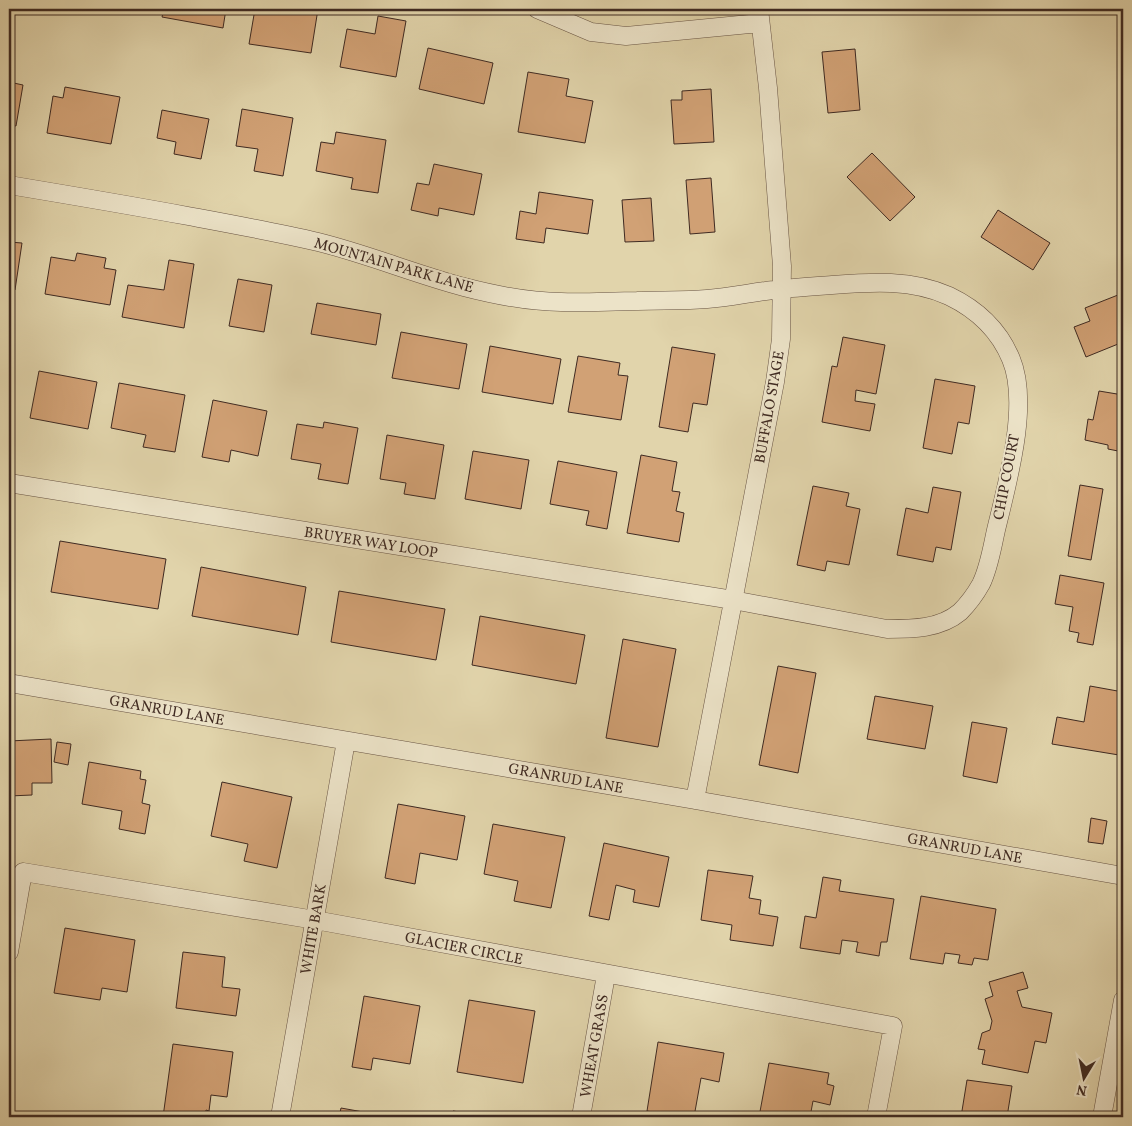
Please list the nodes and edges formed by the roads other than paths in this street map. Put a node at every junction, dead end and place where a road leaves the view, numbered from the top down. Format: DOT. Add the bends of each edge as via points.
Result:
graph roads {
  1 [pos="537,9"];
  2 [pos="760,16"];
  3 [pos="9,186"];
  4 [pos="783,289"];
  5 [pos="9,483"];
  6 [pos="733,600"];
  7 [pos="9,683"];
  8 [pos="346,741"];
  9 [pos="695,800"];
  10 [pos="1123,876"];
  11 [pos="315,920"];
  12 [pos="9,952"];
  13 [pos="606,974"];
  14 [pos="1123,1000"];
  15 [pos="280,1117"];
  16 [pos="581,1117"];
  17 [pos="876,1117"];
  18 [pos="1102,1117"];
  1 -- 2 [label="street" via="591,32 626,36"];
  2 -- 4 [label="street, BUFFALO STAGE"];
  3 -- 4 [label="street, MOUNTAIN PARK LANE" via="168,212 319,242 466,288 521,299 559,302 705,300"];
  4 -- 6 [label="street, BUFFALO STAGE" via="775,382"];
  4 -- 6 [label="street, CHIP COURT" via="894,283 929,288 978,313 991,326 1011,359 1019,396 1015,434 1005,493 981,584 959,612 944,622 926,627 887,628"];
  5 -- 6 [label="street, BRUYER WAY LOOP"];
  6 -- 9 [label="street, BUFFALO STAGE"];
  7 -- 8 [label="street, GRANRUD LANE"];
  8 -- 9 [label="street, GRANRUD LANE"];
  8 -- 11 [label="street, WHITE BARK"];
  9 -- 10 [label="street, GRANRUD LANE"];
  11 -- 12 [label="street, GLACIER CIRCLE" via="24,872"];
  11 -- 13 [label="street, GLACIER CIRCLE"];
  11 -- 15 [label="street, WHITE BARK"];
  13 -- 16 [label="street, WHEAT GRASS"];
  13 -- 17 [label="street, GLACIER CIRCLE" via="893,1026"];
  14 -- 18 [label="street"];
}
